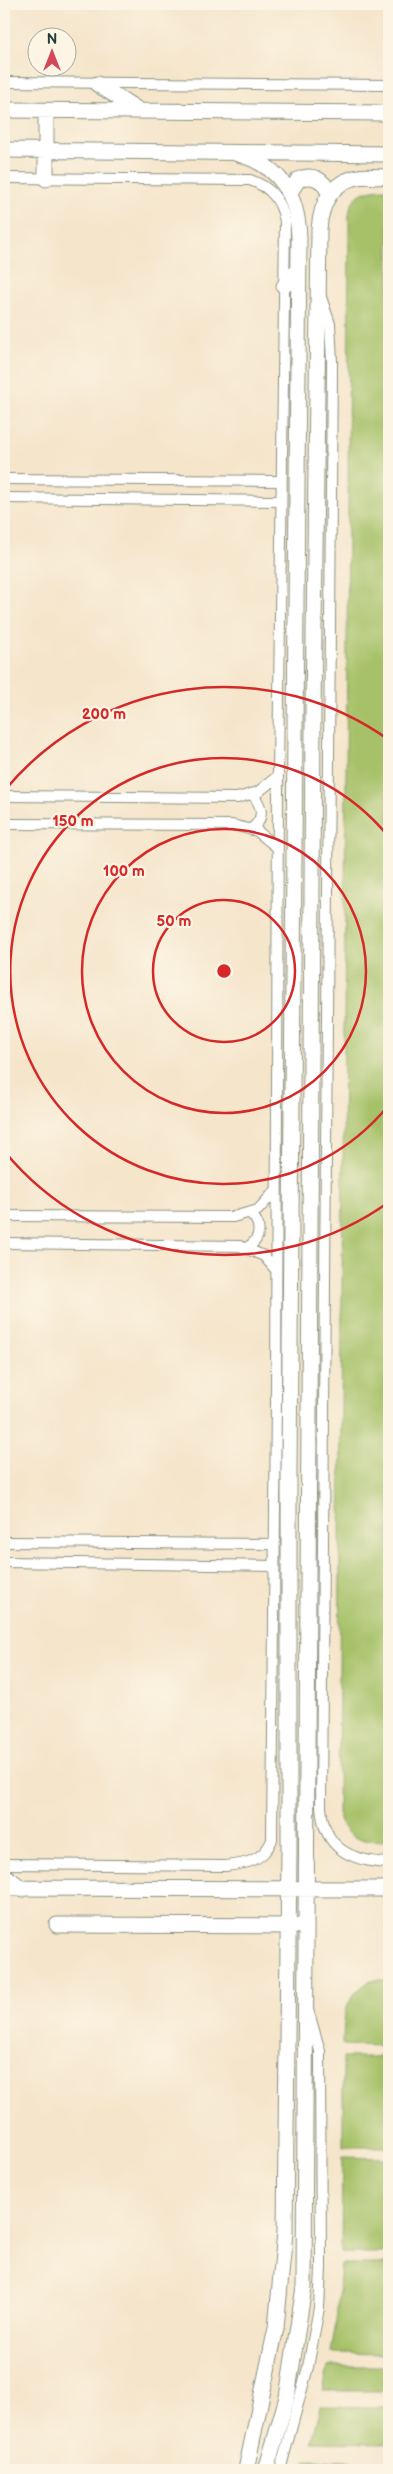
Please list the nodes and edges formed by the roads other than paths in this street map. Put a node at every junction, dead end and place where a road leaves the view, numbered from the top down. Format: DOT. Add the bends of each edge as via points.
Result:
graph roads {
  1 [pos="4,82"];
  2 [pos="98,84"];
  3 [pos="389,85"];
  4 [pos="4,110"];
  5 [pos="46,111"];
  6 [pos="140,111"];
  7 [pos="389,113"];
  8 [pos="4,150"];
  9 [pos="46,150"];
  10 [pos="235,153"];
  11 [pos="389,154"];
  12 [pos="389,176"];
  13 [pos="4,178"];
  14 [pos="46,179"];
  15 [pos="290,192"];
  16 [pos="329,194"];
  17 [pos="299,269"];
  18 [pos="284,286"];
  19 [pos="317,290"];
  20 [pos="4,479"];
  21 [pos="281,480"];
  22 [pos="4,498"];
  23 [pos="280,502"];
  24 [pos="287,665"];
  25 [pos="278,776"];
  26 [pos="252,794"];
  27 [pos="4,796"];
  28 [pos="4,824"];
  29 [pos="250,828"];
  30 [pos="278,848"];
  31 [pos="285,1160"];
  32 [pos="292,1183"];
  33 [pos="311,1183"];
  34 [pos="276,1190"];
  35 [pos="250,1214"];
  36 [pos="4,1216"];
  37 [pos="4,1243"];
  38 [pos="248,1247"];
  39 [pos="276,1270"];
  40 [pos="4,1542"];
  41 [pos="274,1544"];
  42 [pos="4,1562"];
  43 [pos="274,1566"];
  44 [pos="314,1762"];
  45 [pos="280,1763"];
  46 [pos="389,1862"];
  47 [pos="4,1864"];
  48 [pos="4,1875"];
  49 [pos="4,1888"];
  50 [pos="289,1888"];
  51 [pos="306,1888"];
  52 [pos="24,1889"];
  53 [pos="389,1889"];
  54 [pos="57,1925"];
  55 [pos="288,1926"];
  56 [pos="306,1926"];
  57 [pos="304,1997"];
  58 [pos="249,2470"];
  59 [pos="266,2470"];
  60 [pos="280,2470"];
  1 -- 2 [label="street"];
  2 -- 3 [label="street"];
  2 -- 6 [label="street"];
  4 -- 5 [label="street"];
  5 -- 6 [label="street"];
  5 -- 9 [label="street"];
  6 -- 7 [label="street"];
  8 -- 9 [label="street"];
  9 -- 10 [label="street"];
  9 -- 14 [label="street"];
  10 -- 11 [label="street"];
  10 -- 15 [label="street" via="261,163"];
  12 -- 16 [label="street" via="350,179"];
  13 -- 14 [label="street"];
  14 -- 18 [label="street" via="222,178 260,184 282,207 285,221"];
  15 -- 16 [label="street" via="298,180 313,177 325,184"];
  15 -- 17 [label="street" via="298,220"];
  16 -- 19 [label="street" via="321,210"];
  17 -- 18 [label="street"];
  17 -- 24 [label="street"];
  18 -- 21 [label="street"];
  19 -- 33 [label="street"];
  19 -- 44 [label="street" via="330,324 332,355"];
  20 -- 21 [label="street"];
  21 -- 23 [label="street"];
  22 -- 23 [label="street"];
  23 -- 24 [label="street"];
  24 -- 25 [label="street"];
  24 -- 31 [label="street"];
  25 -- 26 [label="street" via="264,789"];
  25 -- 30 [label="street"];
  26 -- 27 [label="street" via="237,798"];
  26 -- 29 [label="street" via="262,813"];
  28 -- 29 [label="street" via="224,825"];
  29 -- 30 [label="street"];
  30 -- 31 [label="street"];
  31 -- 32 [label="street"];
  31 -- 34 [label="street"];
  32 -- 33 [label="street"];
  32 -- 45 [label="street"];
  33 -- 44 [label="street"];
  34 -- 35 [label="street" via="265,1204"];
  34 -- 39 [label="street"];
  35 -- 36 [label="street" via="233,1217"];
  35 -- 38 [label="street" via="258,1223 258,1234"];
  37 -- 38 [label="street"];
  38 -- 39 [label="street" via="264,1256"];
  39 -- 41 [label="street"];
  40 -- 41 [label="street"];
  41 -- 43 [label="street"];
  42 -- 43 [label="street"];
  43 -- 45 [label="street"];
  44 -- 46 [label="street" via="321,1815 330,1838 342,1851 357,1859"];
  44 -- 51 [label="street"];
  45 -- 47 [label="street" via="272,1840 264,1853 248,1863 225,1866"];
  45 -- 50 [label="street"];
  48 -- 52 [label="street"];
  49 -- 52 [label="street"];
  50 -- 51 [label="street"];
  50 -- 52 [label="street"];
  50 -- 55 [label="street"];
  51 -- 53 [label="street"];
  51 -- 56 [label="street"];
  54 -- 55 [label="street"];
  55 -- 56 [label="street"];
  55 -- 58 [label="street" via="282,2282"];
  56 -- 57 [label="street"];
  57 -- 59 [label="street" via="304,2287 287,2397"];
  57 -- 60 [label="street" via="320,2051 321,2269 319,2308 309,2359"];
}
